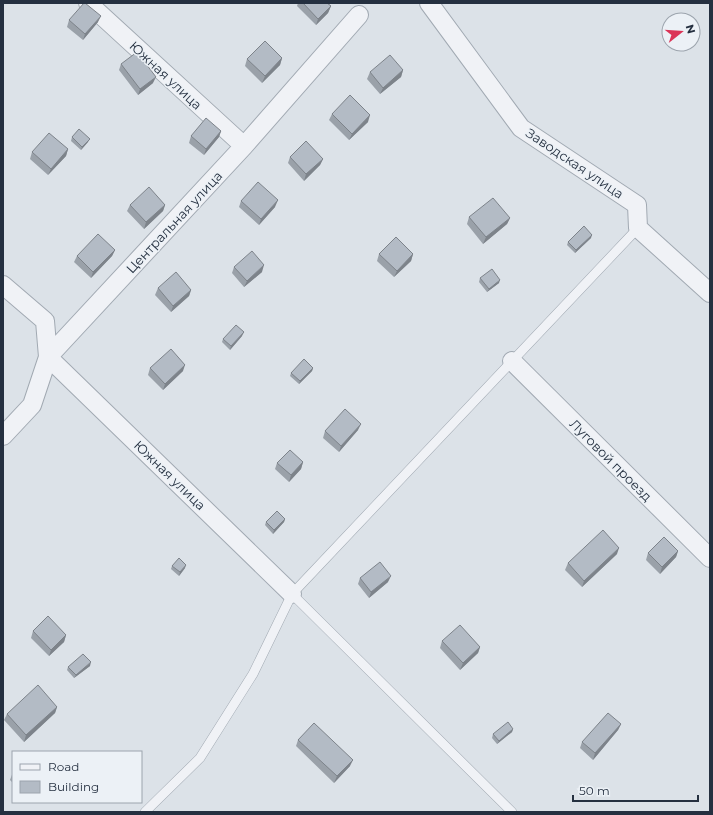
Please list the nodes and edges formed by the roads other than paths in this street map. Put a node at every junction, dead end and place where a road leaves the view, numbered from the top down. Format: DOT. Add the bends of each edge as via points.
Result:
graph roads {
  1 [pos="88,3"];
  2 [pos="429,3"];
  3 [pos="359,15"];
  4 [pos="244,146"];
  5 [pos="638,228"];
  6 [pos="3,285"];
  7 [pos="710,293"];
  8 [pos="48,357"];
  9 [pos="512,361"];
  10 [pos="3,436"];
  11 [pos="710,558"];
  12 [pos="292,594"];
  13 [pos="145,812"];
  14 [pos="512,812"];
  1 -- 4 [label="street, Южная улица"];
  2 -- 5 [label="street, Заводская улица" via="521,128 637,205"];
  3 -- 4 [label="street, Центральная улица"];
  4 -- 8 [label="street, Центральная улица"];
  5 -- 7 [label="street"];
  5 -- 9 [label="lane"];
  6 -- 8 [label="street" via="45,321"];
  8 -- 10 [label="street, Центральная улица" via="32,405"];
  8 -- 12 [label="street, Южная улица"];
  9 -- 11 [label="street, Луговой проезд"];
  9 -- 12 [label="lane"];
  12 -- 13 [label="lane" via="253,674 200,758"];
  12 -- 14 [label="lane"];
}
